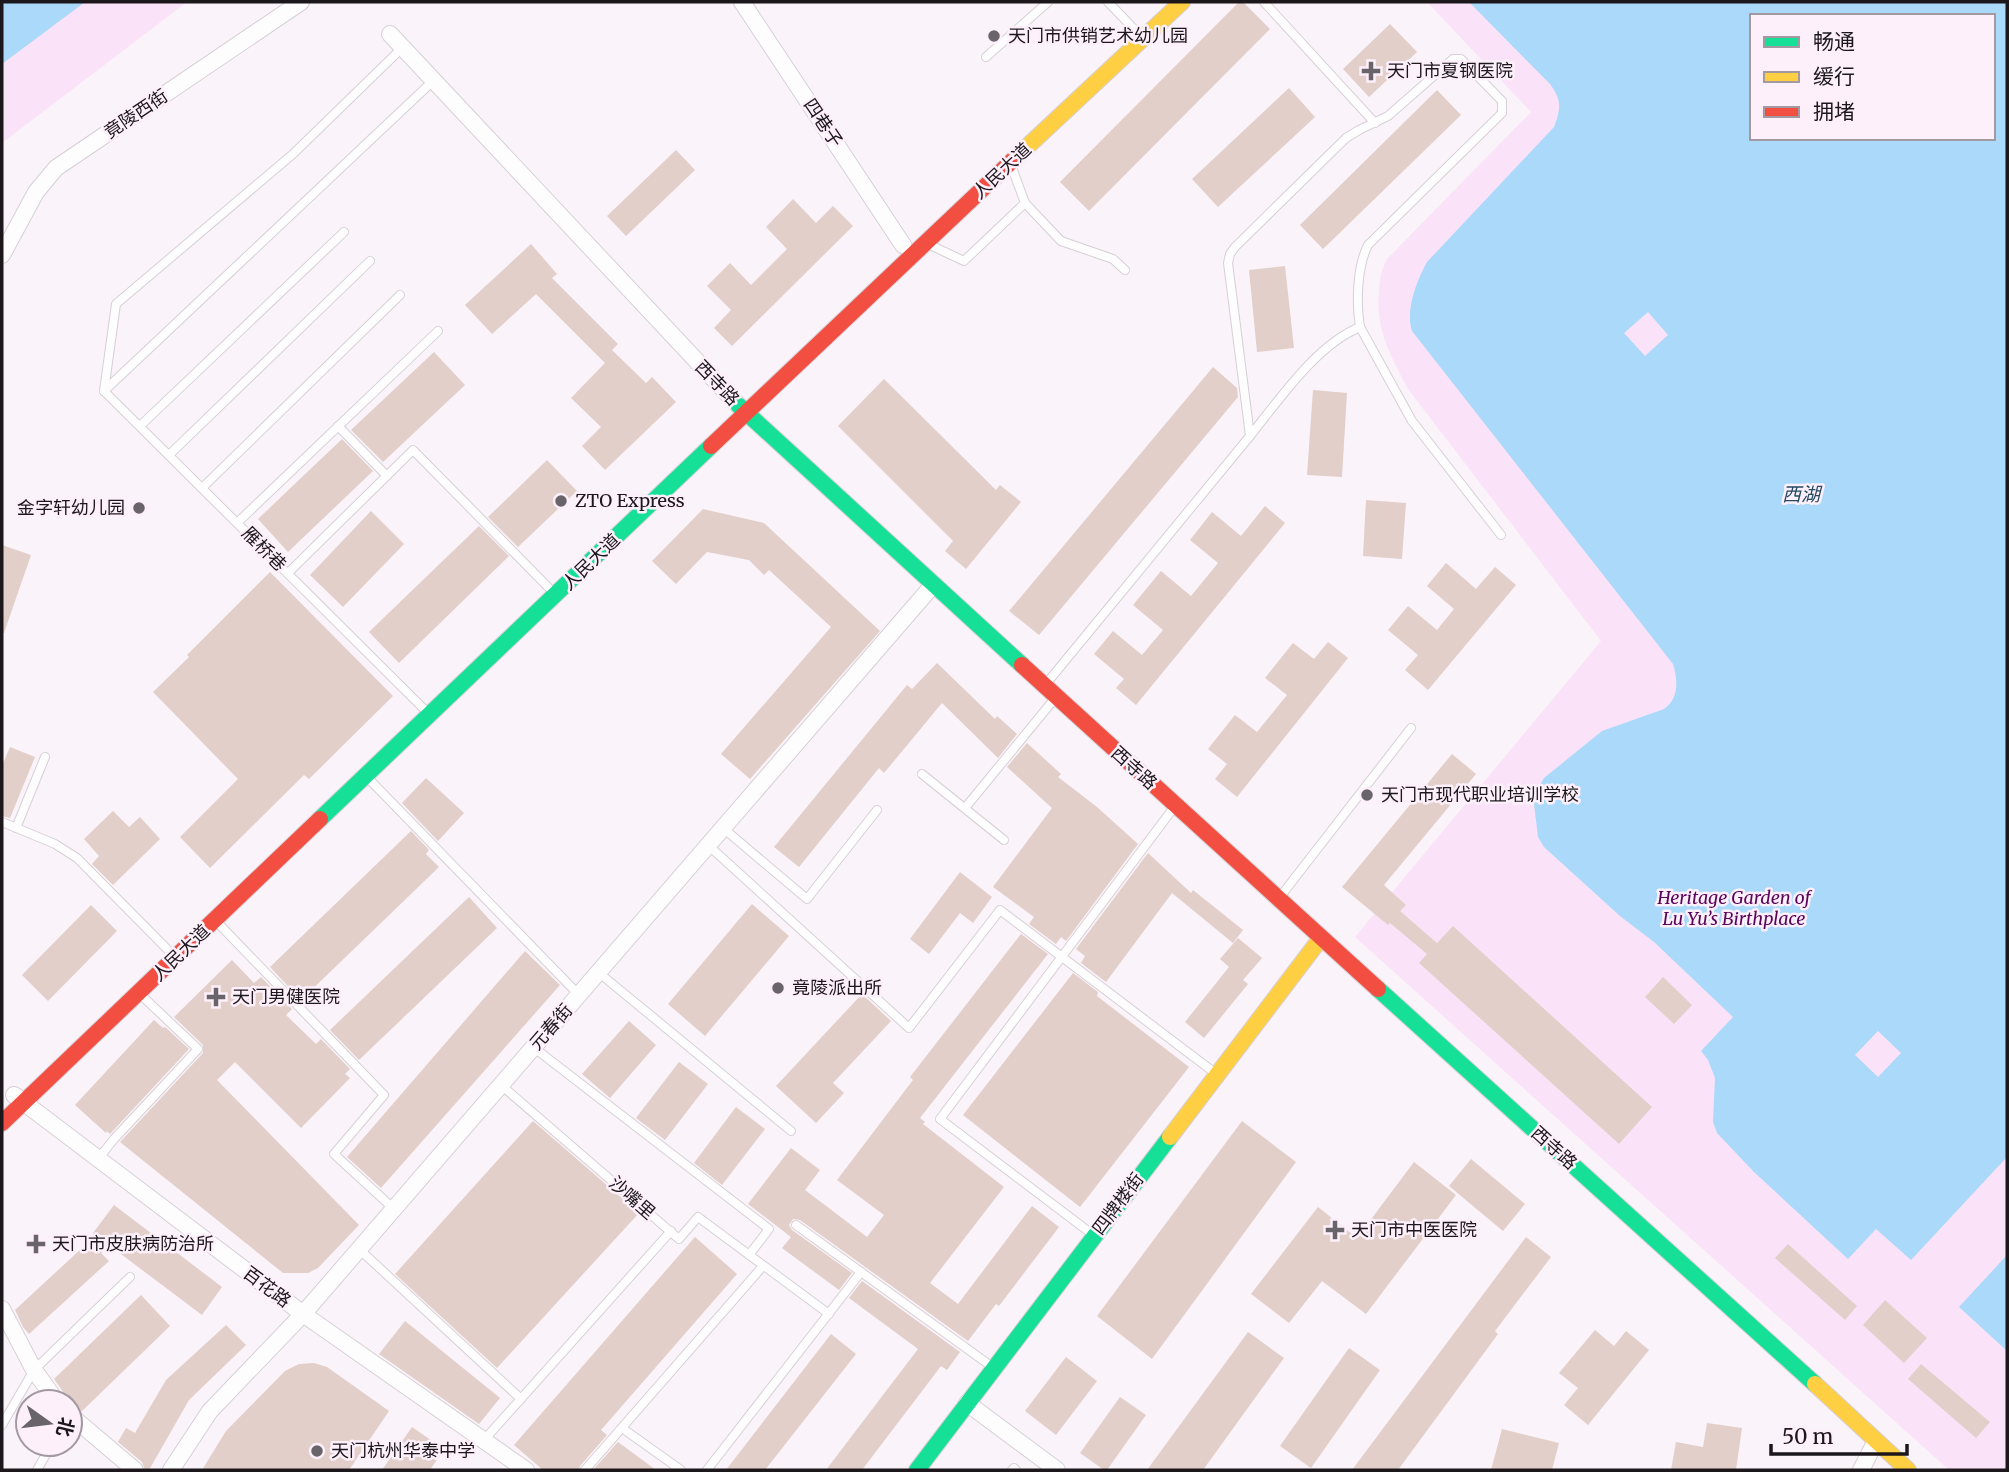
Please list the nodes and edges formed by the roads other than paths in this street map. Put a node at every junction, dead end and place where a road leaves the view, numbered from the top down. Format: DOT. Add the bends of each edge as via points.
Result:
graph roads {
  1 [pos="301,2"];
  2 [pos="742,2"];
  3 [pos="1048,2"];
  4 [pos="1108,2"];
  5 [pos="1163,2"];
  6 [pos="1182,2"];
  7 [pos="1264,2"];
  8 [pos="1134,29"];
  9 [pos="390,34"];
  10 [pos="402,47"];
  11 [pos="986,57"];
  12 [pos="434,80"];
  13 [pos="1375,122"];
  14 [pos="1010,163"];
  15 [pos="1025,203"];
  16 [pos="344,232"];
  17 [pos="925,243"];
  18 [pos="903,245"];
  19 [pos="2,255"];
  20 [pos="370,261"];
  21 [pos="1125,270"];
  22 [pos="400,295"];
  23 [pos="1360,327"];
  24 [pos="438,331"];
  25 [pos="104,391"];
  26 [pos="742,409"];
  27 [pos="140,426"];
  28 [pos="338,426"];
  29 [pos="1250,436"];
  30 [pos="169,455"];
  31 [pos="387,476"];
  32 [pos="202,488"];
  33 [pos="237,523"];
  34 [pos="1501,535"];
  35 [pos="288,573"];
  36 [pos="933,585"];
  37 [pos="548,587"];
  38 [pos="1050,692"];
  39 [pos="423,708"];
  40 [pos="1411,728"];
  41 [pos="45,757"];
  42 [pos="922,774"];
  43 [pos="366,776"];
  44 [pos="1175,806"];
  45 [pos="965,808"];
  46 [pos="877,810"];
  47 [pos="2,822"];
  48 [pos="16,828"];
  49 [pos="723,828"];
  50 [pos="1004,840"];
  51 [pos="708,845"];
  52 [pos="1278,899"];
  53 [pos="215,920"];
  54 [pos="1321,938"];
  55 [pos="167,949"];
  56 [pos="1062,957"];
  57 [pos="598,972"];
  58 [pos="139,992"];
  59 [pos="579,995"];
  60 [pos="533,1047"];
  61 [pos="1217,1075"];
  62 [pos="501,1085"];
  63 [pos="13,1101"];
  64 [pos="2,1123"];
  65 [pos="791,1131"];
  66 [pos="98,1159"];
  67 [pos="394,1209"];
  68 [pos="796,1225"];
  69 [pos="671,1231"];
  70 [pos="1094,1236"];
  71 [pos="359,1249"];
  72 [pos="749,1255"];
  73 [pos="763,1266"];
  74 [pos="861,1272"];
  75 [pos="130,1277"];
  76 [pos="303,1314"];
  77 [pos="828,1314"];
  78 [pos="4,1322"];
  79 [pos="993,1368"];
  80 [pos="34,1370"];
  81 [pos="47,1388"];
  82 [pos="521,1399"];
  83 [pos="967,1403"];
  84 [pos="2,1425"];
  85 [pos="84,1427"];
  86 [pos="622,1428"];
  87 [pos="484,1441"];
  88 [pos="1876,1441"];
  89 [pos="135,1470"];
  90 [pos="171,1470"];
  91 [pos="526,1470"];
  92 [pos="585,1470"];
  93 [pos="681,1470"];
  94 [pos="707,1470"];
  95 [pos="917,1470"];
  96 [pos="1057,1470"];
  97 [pos="1861,1470"];
  98 [pos="1908,1470"];
  1 -- 19 [label="street, 竟陵西街" via="56,168 36,192"];
  2 -- 18 [label="street, 四巷子"];
  3 -- 11 [label="lane"];
  4 -- 8 [label="lane"];
  5 -- 8 [label="main road, 人民大道"];
  6 -- 14 [label="main road, 人民大道"];
  7 -- 13 [label="lane"];
  8 -- 18 [label="main road, 人民大道"];
  9 -- 10 [label="street, 西寺路"];
  10 -- 12 [label="street, 西寺路"];
  10 -- 25 [label="lane" via="293,154 116,304"];
  12 -- 25 [label="lane"];
  12 -- 26 [label="street, 西寺路"];
  13 -- 23 [label="lane" via="1457,57 1503,107 1497,120 1368,245 1361,262"];
  13 -- 29 [label="lane" via="1346,138 1230,254"];
  14 -- 15 [label="lane"];
  14 -- 17 [label="main road, 人民大道"];
  15 -- 17 [label="lane" via="964,261"];
  15 -- 21 [label="lane" via="1061,241 1113,258"];
  16 -- 27 [label="lane"];
  17 -- 26 [label="main road, 人民大道"];
  18 -- 26 [label="main road, 人民大道"];
  20 -- 30 [label="lane"];
  22 -- 32 [label="lane"];
  23 -- 29 [label="lane" via="1319,355"];
  23 -- 34 [label="lane" via="1412,421"];
  24 -- 28 [label="lane"];
  25 -- 27 [label="lane, 雁桥巷"];
  26 -- 36 [label="main road, 西寺路"];
  26 -- 37 [label="main road, 人民大道"];
  26 -- 43 [label="main road, 人民大道"];
  27 -- 30 [label="lane, 雁桥巷"];
  28 -- 31 [label="lane"];
  28 -- 33 [label="lane"];
  29 -- 38 [label="lane"];
  30 -- 32 [label="lane, 雁桥巷"];
  31 -- 35 [label="lane"];
  31 -- 37 [label="lane" via="413,450"];
  32 -- 33 [label="lane, 雁桥巷"];
  33 -- 35 [label="lane, 雁桥巷"];
  35 -- 39 [label="lane, 雁桥巷"];
  36 -- 38 [label="main road, 西寺路"];
  36 -- 49 [label="street, 元春街"];
  37 -- 39 [label="main road, 人民大道"];
  38 -- 44 [label="main road, 西寺路"];
  38 -- 45 [label="lane"];
  39 -- 55 [label="main road, 人民大道"];
  40 -- 52 [label="lane"];
  41 -- 48 [label="lane"];
  42 -- 45 [label="lane"];
  43 -- 53 [label="main road, 人民大道"];
  43 -- 59 [label="lane"];
  44 -- 52 [label="main road, 西寺路"];
  44 -- 56 [label="lane"];
  45 -- 50 [label="lane"];
  46 -- 49 [label="lane" via="807,899"];
  47 -- 48 [label="lane"];
  48 -- 55 [label="lane" via="78,858"];
  49 -- 51 [label="street, 元春街"];
  51 -- 56 [label="lane" via="909,1028 1000,910"];
  51 -- 57 [label="street, 元春街"];
  52 -- 54 [label="main road, 西寺路"];
  53 -- 58 [label="main road, 人民大道"];
  53 -- 67 [label="lane" via="384,1096 334,1154"];
  54 -- 61 [label="main road, 四牌楼街"];
  54 -- 88 [label="main road, 西寺路"];
  55 -- 63 [label="main road, 人民大道"];
  56 -- 61 [label="lane"];
  56 -- 70 [label="lane" via="940,1119"];
  57 -- 59 [label="street, 元春街"];
  57 -- 65 [label="lane"];
  58 -- 63 [label="main road, 人民大道"];
  58 -- 66 [label="lane" via="198,1049"];
  59 -- 60 [label="street, 元春街"];
  60 -- 62 [label="street, 元春街"];
  60 -- 72 [label="lane" via="769,1230"];
  61 -- 70 [label="main road, 四牌楼街"];
  62 -- 67 [label="street, 元春街"];
  62 -- 69 [label="lane, 沙嘴里"];
  63 -- 64 [label="main road, 人民大道"];
  63 -- 66 [label="street, 百花路"];
  66 -- 76 [label="street, 百花路"];
  67 -- 71 [label="street, 元春街"];
  68 -- 74 [label="lane"];
  69 -- 72 [label="lane, 沙嘴里" via="679,1238 698,1217"];
  69 -- 82 [label="lane"];
  70 -- 79 [label="main road, 四牌楼街"];
  71 -- 76 [label="street, 元春街"];
  71 -- 82 [label="lane"];
  72 -- 73 [label="lane, 沙嘴里"];
  73 -- 77 [label="lane, 沙嘴里"];
  73 -- 86 [label="lane"];
  74 -- 77 [label="lane"];
  74 -- 79 [label="lane"];
  75 -- 80 [label="lane"];
  76 -- 87 [label="street, 百花路"];
  76 -- 90 [label="street, 元春街" via="210,1411"];
  77 -- 94 [label="lane"];
  78 -- 80 [label="street"];
  79 -- 83 [label="main road, 四牌楼街"];
  80 -- 81 [label="street"];
  80 -- 84 [label="lane"];
  82 -- 87 [label="lane"];
  83 -- 95 [label="main road, 四牌楼街"];
  83 -- 96 [label="street"];
  85 -- 89 [label="street"];
  86 -- 92 [label="lane"];
  86 -- 93 [label="lane"];
  87 -- 91 [label="street, 百花路"];
  88 -- 97 [label="street"];
  88 -- 98 [label="main road, 西寺路"];
}
